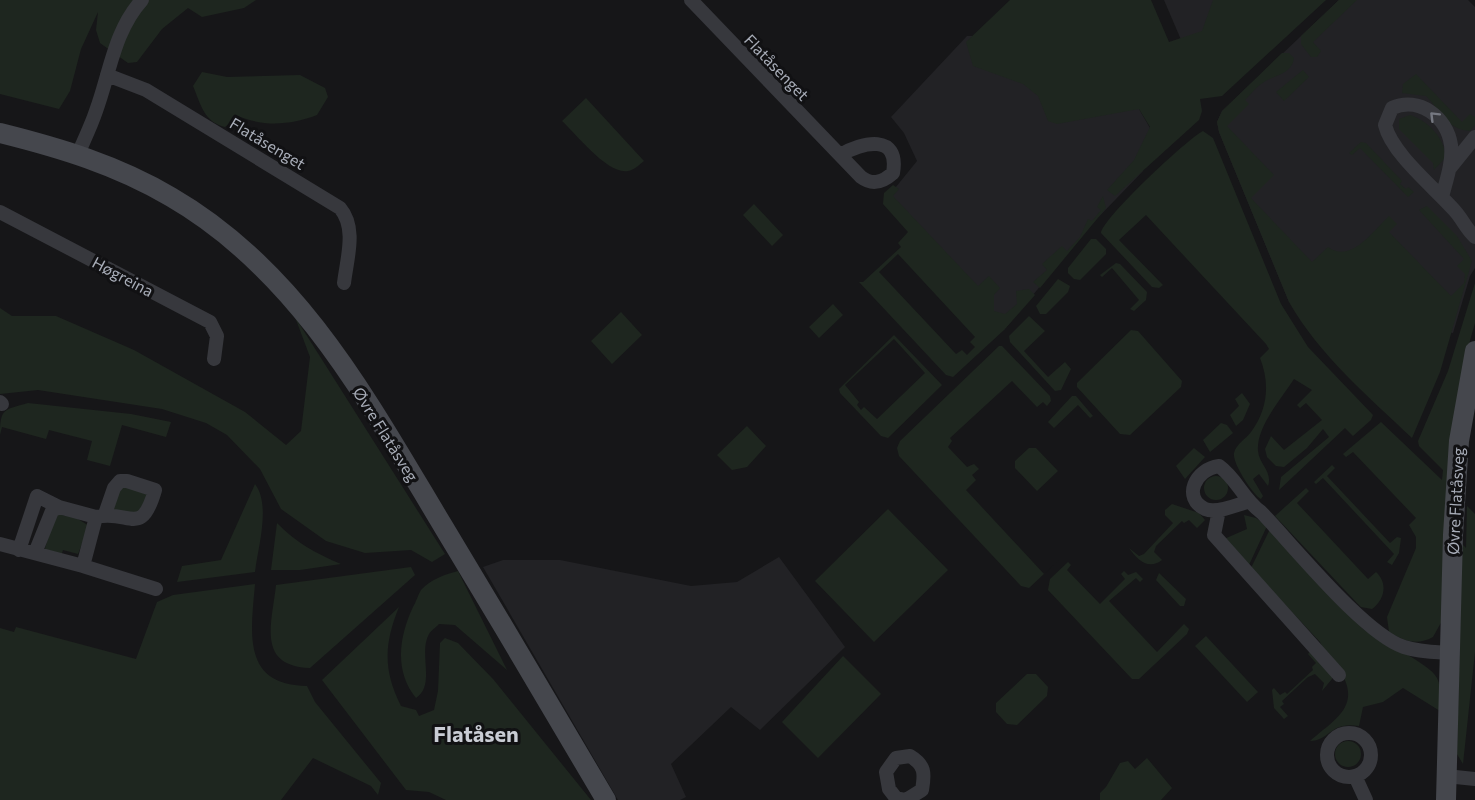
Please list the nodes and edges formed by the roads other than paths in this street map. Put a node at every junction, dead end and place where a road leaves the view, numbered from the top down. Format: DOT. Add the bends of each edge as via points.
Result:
graph roads {
  1 [pos="142,0"];
  2 [pos="691,0"];
  3 [pos="107,75"];
  4 [pos="0,134"];
  5 [pos="1475,137"];
  6 [pos="78,154"];
  7 [pos="840,155"];
  8 [pos="1450,168"];
  9 [pos="1442,197"];
  10 [pos="0,212"];
  11 [pos="1458,213"];
  12 [pos="1475,217"];
  13 [pos="1475,237"];
  14 [pos="344,283"];
  15 [pos="1475,351"];
  16 [pos="214,359"];
  17 [pos="1248,502"];
  18 [pos="59,507"];
  19 [pos="1219,510"];
  20 [pos="0,544"];
  21 [pos="19,550"];
  22 [pos="35,553"];
  23 [pos="82,566"];
  24 [pos="156,589"];
  25 [pos="1450,653"];
  26 [pos="1339,675"];
  27 [pos="1355,776"];
  28 [pos="1446,776"];
  29 [pos="1475,779"];
  30 [pos="606,800"];
  31 [pos="1366,800"];
  32 [pos="1446,800"];
  1 -- 3 [label="street" via="128,18"];
  2 -- 7 [label="street, Flatåsenget"];
  3 -- 6 [label="street"];
  3 -- 14 [label="street, Flatåsenget" via="146,90 340,208 347,216 350,230"];
  4 -- 6 [label="street"];
  5 -- 8 [label="street"];
  6 -- 30 [label="street, Øvre Flatåsveg" via="114,167 172,197 236,243 299,304 376,416"];
  8 -- 9 [label="street"];
  8 -- 9 [label="street, one-way" via="1451,146 1445,128 1429,109 1415,104 1392,108 1384,125 1388,137"];
  9 -- 11 [label="street"];
  10 -- 16 [label="street, Høgreina" via="210,322 217,336"];
  11 -- 12 [label="street"];
  11 -- 13 [label="street"];
  15 -- 25 [label="street, Øvre Flatåsveg" via="1457,460"];
  17 -- 19 [label="street"];
  17 -- 19 [label="street" via="1232,475 1219,466 1207,468 1197,476 1193,489 1197,502 1206,509"];
  17 -- 25 [label="street" via="1371,628 1402,647"];
  18 -- 21 [label="street" via="37,496"];
  18 -- 22 [label="street" via="52,511"];
  18 -- 23 [label="street" via="101,516"];
  19 -- 26 [label="street" via="1214,535"];
  20 -- 21 [label="street"];
  21 -- 22 [label="street"];
  22 -- 23 [label="street"];
  23 -- 24 [label="street"];
  25 -- 28 [label="street, Øvre Flatåsveg"];
  27 -- 31 [label="street"];
  28 -- 29 [label="street"];
  28 -- 32 [label="street, Øvre Flatåsveg"];
}
